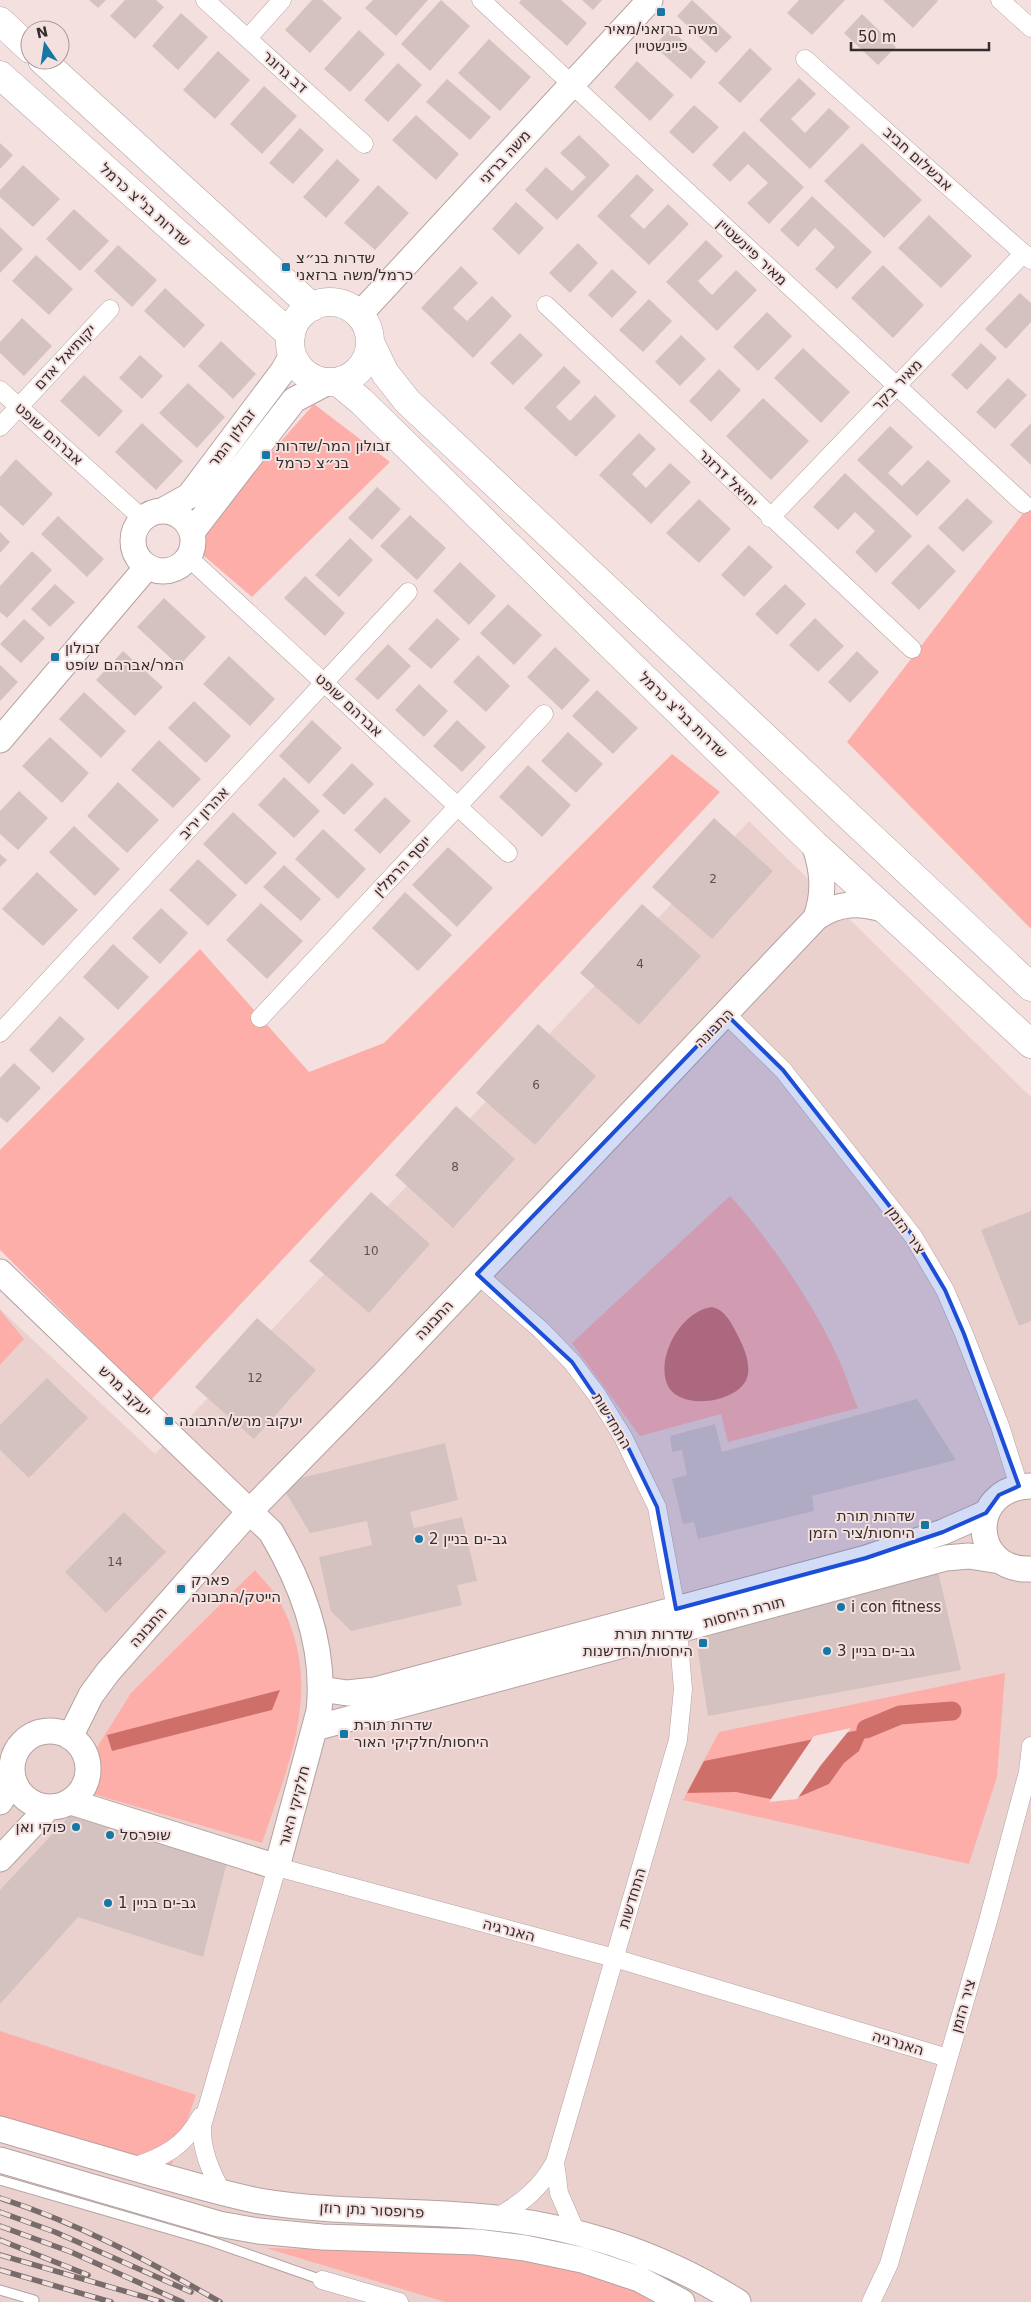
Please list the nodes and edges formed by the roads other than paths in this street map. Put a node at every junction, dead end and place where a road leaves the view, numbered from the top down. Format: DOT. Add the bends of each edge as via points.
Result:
graph roads {
  1 [pos="205,0"];
  2 [pos="282,0"];
  3 [pos="481,0"];
  4 [pos="650,0"];
  5 [pos="1000,0"];
  6 [pos="0,22"];
  7 [pos="1031,28"];
  8 [pos="248,38"];
  9 [pos="20,40"];
  10 [pos="805,59"];
  11 [pos="53,70"];
  12 [pos="0,75"];
  13 [pos="572,84"];
  14 [pos="364,144"];
  15 [pos="1027,256"];
  16 [pos="546,305"];
  17 [pos="312,307"];
  18 [pos="110,309"];
  19 [pos="359,315"];
  20 [pos="370,342"];
  21 [pos="291,345"];
  22 [pos="333,382"];
  23 [pos="896,386"];
  24 [pos="0,390"];
  25 [pos="18,407"];
  26 [pos="0,427"];
  27 [pos="1024,504"];
  28 [pos="152,515"];
  29 [pos="770,518"];
  30 [pos="192,532"];
  31 [pos="189,558"];
  32 [pos="147,567"];
  33 [pos="408,592"];
  34 [pos="912,649"];
  35 [pos="324,683"];
  36 [pos="544,714"];
  37 [pos="0,740"];
  38 [pos="457,806"];
  39 [pos="814,844"];
  40 [pos="508,853"];
  41 [pos="885,910"];
  42 [pos="816,918"];
  43 [pos="1031,987"];
  44 [pos="726,1015"];
  45 [pos="260,1018"];
  46 [pos="0,1034"];
  47 [pos="1031,1044"];
  48 [pos="0,1272"];
  49 [pos="477,1274"];
  50 [pos="1025,1486"];
  51 [pos="250,1511"];
  52 [pos="986,1513"];
  53 [pos="1000,1561"];
  54 [pos="1031,1569"];
  55 [pos="677,1620"];
  56 [pos="321,1689"];
  57 [pos="315,1728"];
  58 [pos="70,1737"];
  59 [pos="1031,1746"];
  60 [pos="13,1780"];
  61 [pos="0,1802"];
  62 [pos="60,1805"];
  63 [pos="0,1859"];
  64 [pos="277,1867"];
  65 [pos="614,1958"];
  66 [pos="948,2058"];
  67 [pos="205,2110"];
  68 [pos="0,2129"];
  69 [pos="0,2160"];
  70 [pos="555,2162"];
  71 [pos="133,2167"];
  72 [pos="0,2180"];
  73 [pos="222,2193"];
  74 [pos="495,2218"];
  75 [pos="576,2232"];
  76 [pos="889,2264"];
  77 [pos="322,2280"];
  78 [pos="0,2290"];
  79 [pos="34,2300"];
  80 [pos="398,2302"];
  81 [pos="682,2302"];
  82 [pos="738,2302"];
  83 [pos="871,2302"];
  84 [pos="885,2302"];
  1 -- 8 [label="street, דב גרונר"];
  2 -- 8 [label="street"];
  3 -- 13 [label="street, מאיר פיינשטיין"];
  4 -- 13 [label="street, משה ברזני"];
  5 -- 7 [label="street"];
  6 -- 9 [label="main road"];
  8 -- 14 [label="street, דב גרונר"];
  10 -- 15 [label="street, אבשלום חביב"];
  11 -- 17 [label="main road"];
  12 -- 21 [label="main road, שדרות בנ\"צ כרמל"];
  13 -- 19 [label="street, משה ברזני"];
  13 -- 23 [label="street, מאיר פיינשטיין"];
  15 -- 23 [label="street, מאיר בקר"];
  16 -- 29 [label="street, יחיאל דרזנר"];
  17 -- 19 [label="main road" via="337,303"];
  17 -- 21 [label="main road" via="294,324"];
  18 -- 25 [label="street, יקותיאל אדם"];
  19 -- 20 [label="main road" via="365,323"];
  20 -- 22 [label="main road" via="364,363 348,378"];
  20 -- 43 [label="main road" via="385,373 408,401"];
  21 -- 22 [label="main road" via="297,365 306,374 316,380"];
  21 -- 28 [label="street, זבולון המר" via="283,371 188,496"];
  22 -- 30 [label="street, זבולון המר" via="314,388 294,400"];
  22 -- 39 [label="main road, שדרות בנ\"צ כרמל" via="361,401"];
  23 -- 27 [label="street, מאיר פיינשטיין"];
  23 -- 29 [label="street, מאיר בקר"];
  24 -- 25 [label="street, אברהם שופט"];
  25 -- 26 [label="street, יקותיאל אדם"];
  25 -- 28 [label="street, אברהם שופט"];
  28 -- 30 [label="street" via="181,516"];
  28 -- 32 [label="street" via="134,534 133,544 135,553"];
  29 -- 34 [label="street, יחיאל דרזנר"];
  30 -- 31 [label="street" via="193,550"];
  31 -- 32 [label="street" via="174,570 156,571"];
  31 -- 35 [label="street, אברהם שופט"];
  32 -- 37 [label="street"];
  33 -- 35 [label="street, אהרון יריב"];
  35 -- 38 [label="street, אברהם שופט"];
  35 -- 46 [label="street, אהרון יריב"];
  36 -- 38 [label="street, יוסף הרמלין"];
  38 -- 40 [label="street, אברהם שופט"];
  38 -- 45 [label="street, יוסף הרמלין"];
  39 -- 41 [label="main road, שדרות בנ\"צ כרמל"];
  39 -- 42 [label="street, התבונה" via="820,860 823,888"];
  41 -- 42 [label="street, התבונה" via="857,904 840,905"];
  41 -- 47 [label="main road, שדרות בנ\"צ כרמל"];
  42 -- 44 [label="street, התבונה"];
  44 -- 49 [label="street, התבונה"];
  44 -- 50 [label="street, ציר הזמן" via="783,1070 913,1236 945,1290"];
  48 -- 51 [label="street, יעקב מרש"];
  49 -- 51 [label="street, התבונה"];
  49 -- 55 [label="street, התחדשות" via="572,1362 623,1436 657,1507"];
  50 -- 52 [label="street" via="999,1495"];
  51 -- 56 [label="street, חלקיקי האור" via="271,1532 298,1583 319,1656"];
  51 -- 58 [label="street, התבונה" via="108,1672 91,1695"];
  52 -- 53 [label="street" via="983,1526 985,1540"];
  52 -- 55 [label="street, תורת היחסות" via="943,1532"];
  53 -- 54 [label="street, תורת היחסות" via="1010,1567"];
  53 -- 55 [label="street, תורת היחסות" via="969,1556 946,1558"];
  55 -- 56 [label="street, תורת היחסות" via="375,1690 347,1692"];
  55 -- 57 [label="street, תורת היחסות"];
  55 -- 65 [label="street, התחדשות" via="683,1689 678,1740"];
  56 -- 57 [label="street, חלקיקי האור"];
  57 -- 64 [label="street, חלקיקי האור"];
  58 -- 60 [label="street" via="46,1731 22,1742 12,1762"];
  58 -- 62 [label="street" via="81,1745 89,1769 81,1794"];
  59 -- 66 [label="street, ציר הזמן" via="1028,1772"];
  60 -- 61 [label="street"];
  60 -- 62 [label="street" via="26,1800 37,1806"];
  62 -- 63 [label="street"];
  62 -- 64 [label="street, האנרגיה"];
  64 -- 65 [label="street, האנרגיה"];
  64 -- 67 [label="street, חלקיקי האור"];
  65 -- 66 [label="street, האנרגיה"];
  65 -- 70 [label="street, התחדשות"];
  66 -- 76 [label="street, ציר הזמן"];
  67 -- 71 [label="street, חלקיקי האור" via="186,2140 174,2150"];
  67 -- 73 [label="street, חלקיקי האור" via="201,2139 208,2164"];
  68 -- 71 [label="street, פרופסור נתן רוזן"];
  69 -- 81 [label="street, פרופסור נתן רוזן" via="219,2224 258,2231 322,2237 478,2242 525,2248 582,2260 639,2279"];
  70 -- 74 [label="street, התחדשות" via="548,2176 531,2194"];
  70 -- 75 [label="street, התחדשות" via="559,2193"];
  71 -- 73 [label="street, פרופסור נתן רוזן"];
  72 -- 77 [label="lane" via="210,2241"];
  73 -- 74 [label="street, פרופסור נתן רוזן" via="300,2206"];
  74 -- 75 [label="street, פרופסור נתן רוזן"];
  75 -- 82 [label="street, פרופסור נתן רוזן" via="648,2256 687,2273"];
  76 -- 83 [label="street, ציר הזמן"];
  76 -- 84 [label="street, ציר הזמן"];
  77 -- 80 [label="street"];
  78 -- 79 [label="lane"];
}
